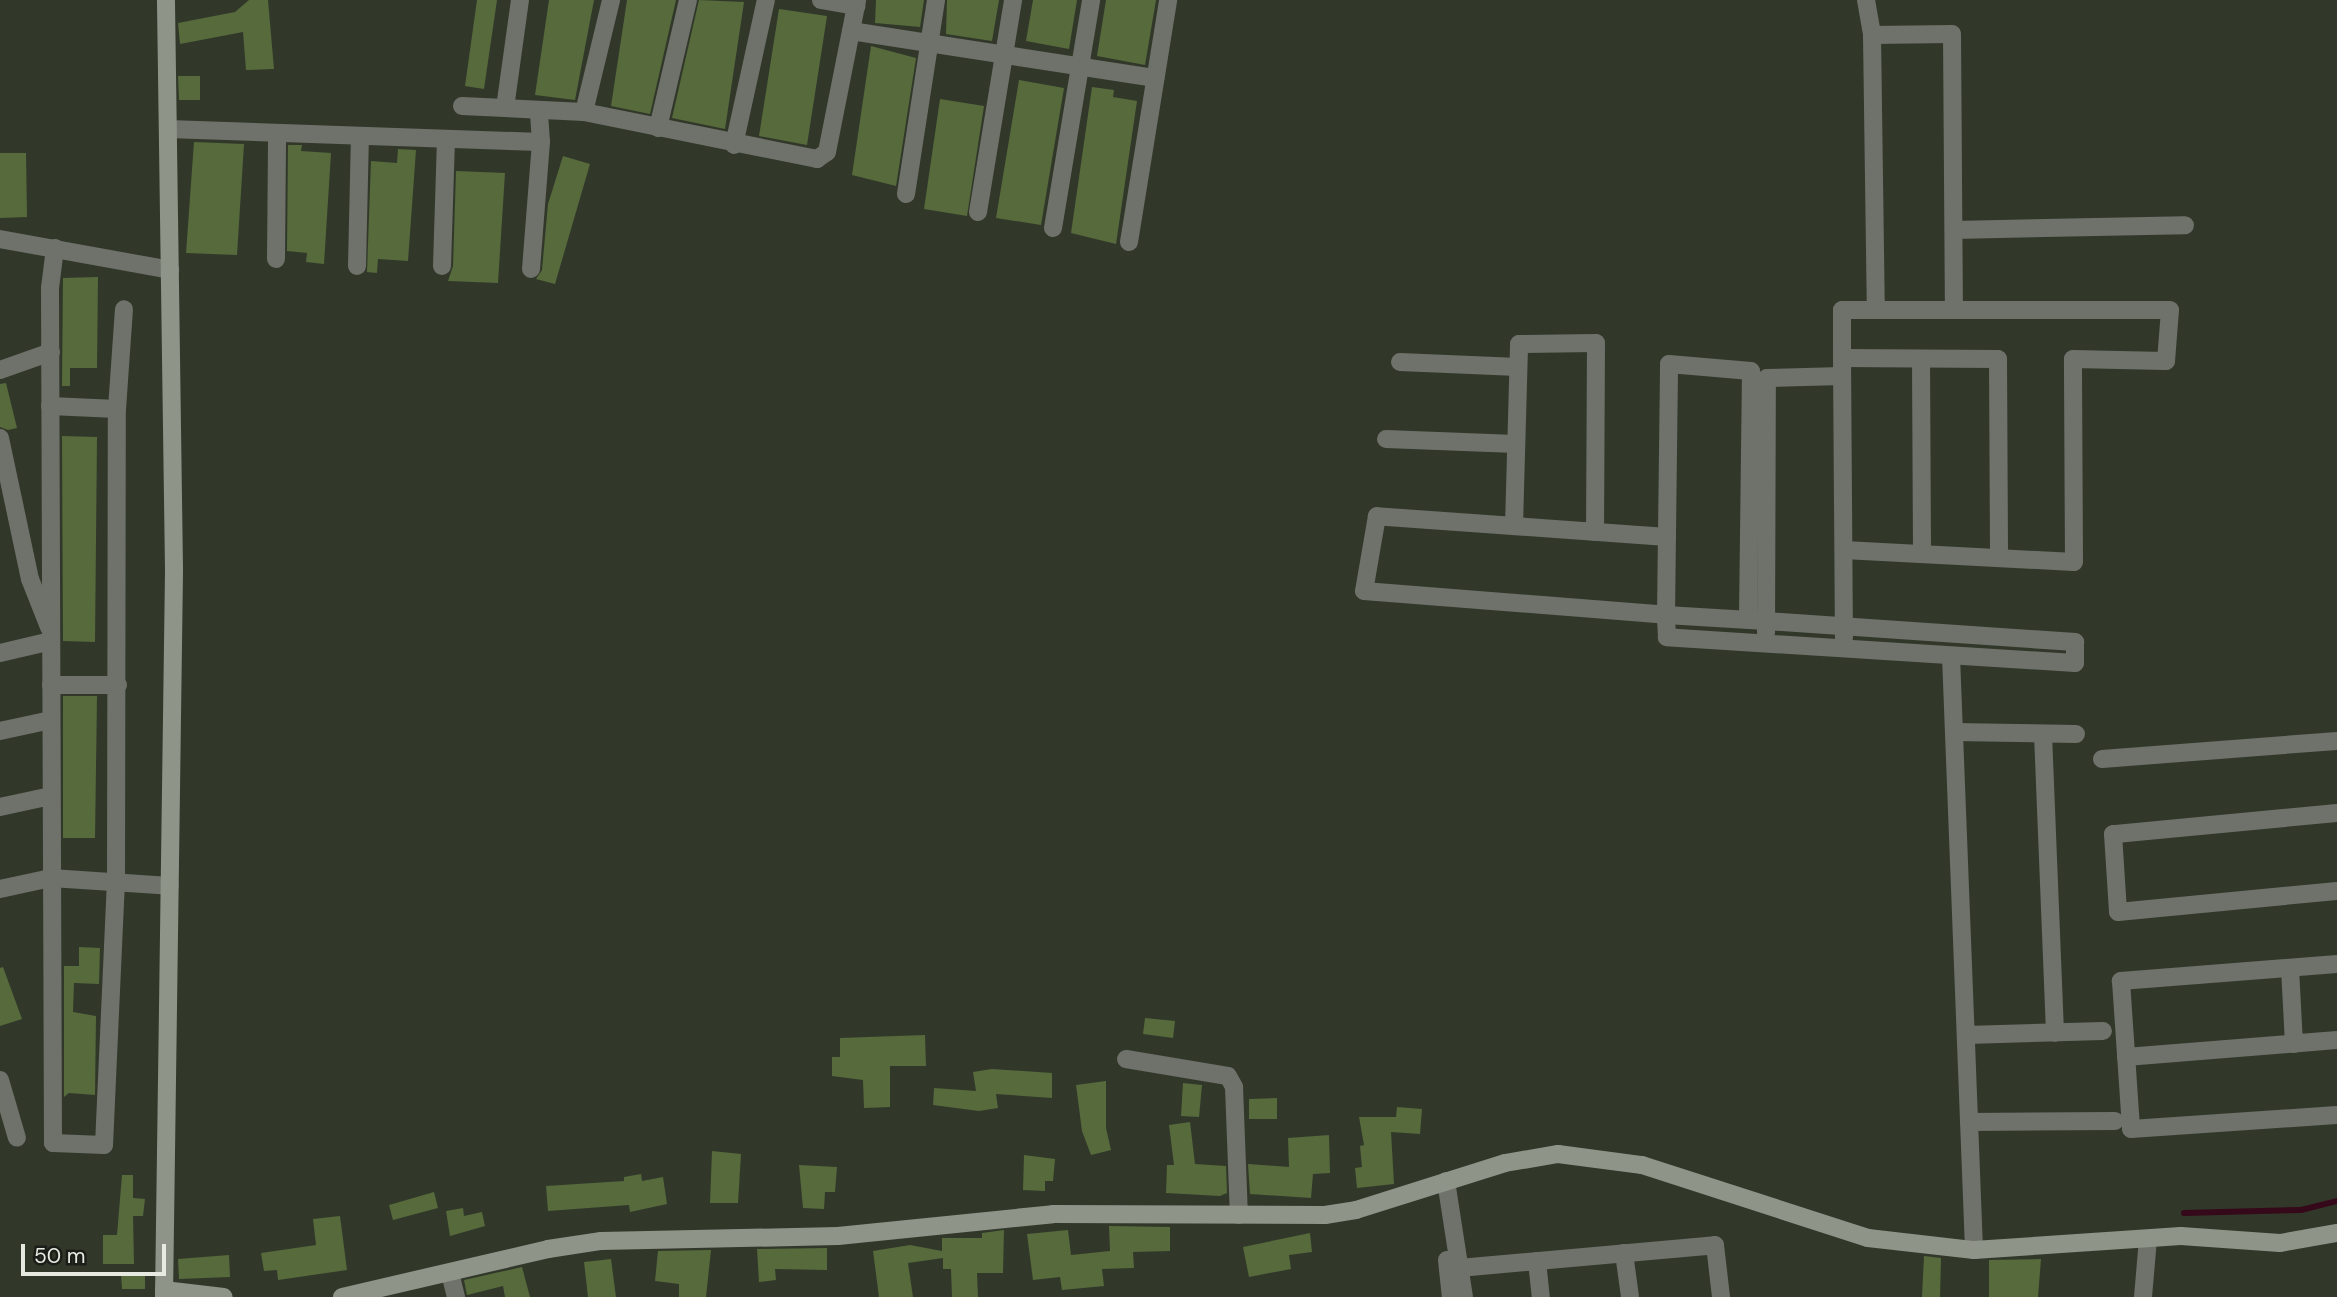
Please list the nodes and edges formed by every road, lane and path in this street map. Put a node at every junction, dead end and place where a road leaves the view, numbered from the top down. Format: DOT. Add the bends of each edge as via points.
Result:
graph roads {
  1 [pos="166,0"];
  2 [pos="520,0"];
  3 [pos="611,0"];
  4 [pos="688,0"];
  5 [pos="766,0"];
  6 [pos="821,0"];
  7 [pos="936,0"];
  8 [pos="1013,0"];
  9 [pos="1091,0"];
  10 [pos="1168,0"];
  11 [pos="1866,0"];
  12 [pos="856,3"];
  13 [pos="851,30"];
  14 [pos="1872,35"];
  15 [pos="930,43"];
  16 [pos="1004,54"];
  17 [pos="1080,66"];
  18 [pos="1155,78"];
  19 [pos="462,106"];
  20 [pos="505,108"];
  21 [pos="539,110"];
  22 [pos="584,112"];
  23 [pos="658,128"];
  24 [pos="168,129"];
  25 [pos="277,133"];
  26 [pos="359,136"];
  27 [pos="446,139"];
  28 [pos="541,142"];
  29 [pos="734,145"];
  30 [pos="906,194"];
  31 [pos="978,212"];
  32 [pos="2185,225"];
  33 [pos="1053,228"];
  34 [pos="1954,230"];
  35 [pos="0,239"];
  36 [pos="1129,242"];
  37 [pos="55,248"];
  38 [pos="275,259"];
  39 [pos="357,266"];
  40 [pos="442,266"];
  41 [pos="531,269"];
  42 [pos="170,270"];
  43 [pos="124,309"];
  44 [pos="1875,310"];
  45 [pos="1954,310"];
  46 [pos="51,352"];
  47 [pos="1842,358"];
  48 [pos="1921,359"];
  49 [pos="1400,362"];
  50 [pos="1518,367"];
  51 [pos="0,370"];
  52 [pos="1842,376"];
  53 [pos="50,406"];
  54 [pos="117,409"];
  55 [pos="0,438"];
  56 [pos="1386,439"];
  57 [pos="1516,444"];
  58 [pos="1514,526"];
  59 [pos="1595,532"];
  60 [pos="1667,537"];
  61 [pos="1844,550"];
  62 [pos="1922,554"];
  63 [pos="1999,558"];
  64 [pos="1666,614"];
  65 [pos="1748,620"];
  66 [pos="1766,621"];
  67 [pos="1844,626"];
  68 [pos="51,636"];
  69 [pos="1767,643"];
  70 [pos="1844,648"];
  71 [pos="0,653"];
  72 [pos="1951,656"];
  73 [pos="51,685"];
  74 [pos="118,685"];
  75 [pos="51,720"];
  76 [pos="0,731"];
  77 [pos="1954,732"];
  78 [pos="2043,734"];
  79 [pos="2076,734"];
  80 [pos="2337,741"];
  81 [pos="2102,759"];
  82 [pos="51,796"];
  83 [pos="0,807"];
  84 [pos="2337,813"];
  85 [pos="51,878"];
  86 [pos="116,883"];
  87 [pos="170,886"];
  88 [pos="0,888"];
  89 [pos="2337,891"];
  90 [pos="2337,964"];
  91 [pos="2290,968"];
  92 [pos="2103,1031"];
  93 [pos="2055,1033"];
  94 [pos="1966,1035"];
  95 [pos="2337,1040"];
  96 [pos="2294,1044"];
  97 [pos="2126,1057"];
  98 [pos="1126,1059"];
  99 [pos="0,1080"];
  100 [pos="2337,1115"];
  101 [pos="2115,1121"];
  102 [pos="1969,1122"];
  103 [pos="17,1138"];
  104 [pos="1446,1181"];
  105 [pos="1239,1215"];
  106 [pos="2337,1233"];
  107 [pos="2148,1239"];
  108 [pos="1974,1250"];
  109 [pos="1625,1253"];
  110 [pos="1538,1261"];
  111 [pos="1454,1269"];
  112 [pos="450,1273"];
  113 [pos="164,1293"];
  114 [pos="224,1297"];
  115 [pos="342,1297"];
  116 [pos="456,1297"];
  117 [pos="1451,1297"];
  118 [pos="1464,1297"];
  119 [pos="1541,1297"];
  120 [pos="1630,1297"];
  121 [pos="1721,1297"];
  122 [pos="2143,1297"];
  1 -- 24 [label="street"];
  2 -- 20 [label="street"];
  3 -- 22 [label="street"];
  4 -- 23 [label="street"];
  5 -- 29 [label="street"];
  6 -- 12 [label="street"];
  7 -- 15 [label="street"];
  8 -- 16 [label="street"];
  9 -- 17 [label="street"];
  10 -- 18 [label="street"];
  11 -- 14 [label="street"];
  12 -- 13 [label="street"];
  13 -- 15 [label="street"];
  13 -- 29 [label="street" via="822,157 807,159"];
  14 -- 34 [label="street" via="1952,34"];
  14 -- 44 [label="street"];
  15 -- 16 [label="street"];
  15 -- 30 [label="street"];
  16 -- 17 [label="street"];
  16 -- 31 [label="street"];
  17 -- 18 [label="street"];
  17 -- 33 [label="street"];
  18 -- 36 [label="street"];
  19 -- 20 [label="street"];
  20 -- 21 [label="street"];
  21 -- 22 [label="street"];
  21 -- 28 [label="street"];
  22 -- 23 [label="street"];
  23 -- 29 [label="street"];
  24 -- 25 [label="street"];
  24 -- 42 [label="street"];
  25 -- 26 [label="street"];
  25 -- 38 [label="street"];
  26 -- 27 [label="street"];
  26 -- 39 [label="street"];
  27 -- 28 [label="street"];
  27 -- 40 [label="street"];
  28 -- 41 [label="street"];
  32 -- 34 [label="street"];
  34 -- 45 [label="street"];
  35 -- 37 [label="street"];
  37 -- 42 [label="street"];
  37 -- 46 [label="street"];
  42 -- 87 [label="street" via="174,569"];
  43 -- 54 [label="street"];
  44 -- 45 [label="street"];
  44 -- 47 [label="street" via="1842,310"];
  45 -- 63 [label="street" via="2170,310 2166,360 2073,359 2074,562"];
  46 -- 51 [label="street"];
  46 -- 53 [label="street"];
  47 -- 48 [label="street"];
  47 -- 52 [label="street"];
  48 -- 62 [label="street"];
  48 -- 63 [label="street" via="1998,359"];
  49 -- 50 [label="street"];
  50 -- 57 [label="street"];
  50 -- 59 [label="street" via="1519,344 1596,343"];
  52 -- 61 [label="street"];
  52 -- 66 [label="street" via="1767,379"];
  53 -- 54 [label="street"];
  53 -- 68 [label="street"];
  54 -- 74 [label="street"];
  55 -- 68 [label="street" via="30,579"];
  56 -- 57 [label="street"];
  57 -- 58 [label="street"];
  58 -- 59 [label="street"];
  58 -- 64 [label="street" via="1377,516 1364,591"];
  59 -- 60 [label="street"];
  60 -- 64 [label="street"];
  60 -- 65 [label="street" via="1669,364 1751,370"];
  61 -- 62 [label="street"];
  61 -- 67 [label="street"];
  62 -- 63 [label="street"];
  64 -- 65 [label="street"];
  64 -- 69 [label="street" via="1667,638"];
  65 -- 66 [label="street"];
  66 -- 67 [label="street"];
  66 -- 69 [label="street"];
  67 -- 70 [label="street"];
  67 -- 72 [label="street" via="2075,642 2075,663"];
  68 -- 71 [label="street"];
  68 -- 73 [label="street"];
  69 -- 70 [label="street"];
  70 -- 72 [label="street"];
  72 -- 77 [label="street"];
  73 -- 74 [label="street"];
  73 -- 75 [label="street"];
  74 -- 86 [label="street"];
  75 -- 76 [label="street"];
  75 -- 82 [label="street"];
  77 -- 78 [label="street"];
  77 -- 94 [label="street"];
  78 -- 79 [label="street"];
  78 -- 93 [label="street"];
  80 -- 81 [label="street"];
  82 -- 83 [label="street"];
  82 -- 85 [label="street"];
  84 -- 89 [label="street" via="2113,834 2118,912"];
  85 -- 86 [label="street"];
  85 -- 86 [label="street" via="53,1143 104,1145"];
  85 -- 88 [label="street"];
  86 -- 87 [label="street"];
  87 -- 113 [label="street"];
  90 -- 91 [label="street"];
  91 -- 96 [label="street"];
  91 -- 97 [label="street" via="2121,981"];
  92 -- 93 [label="street"];
  93 -- 94 [label="street"];
  94 -- 102 [label="street"];
  95 -- 96 [label="street"];
  96 -- 97 [label="street"];
  97 -- 100 [label="street" via="2131,1129"];
  98 -- 105 [label="street" via="1228,1076 1234,1087"];
  99 -- 103 [label="street"];
  101 -- 102 [label="street"];
  102 -- 108 [label="street"];
  104 -- 105 [label="street" via="1356,1210 1302,1216"];
  104 -- 108 [label="street" via="1533,1157 1558,1154 1612,1159 1843,1232"];
  104 -- 111 [label="street" via="1450,1226 1445,1242"];
  105 -- 112 [label="street" via="1053,1214 838,1236 601,1241"];
  106 -- 107 [label="street" via="2280,1243 2181,1236"];
  107 -- 108 [label="street"];
  107 -- 122 [label="street"];
  109 -- 110 [label="street"];
  109 -- 120 [label="street"];
  109 -- 121 [label="street" via="1715,1245"];
  110 -- 111 [label="street"];
  110 -- 119 [label="street"];
  111 -- 117 [label="street"];
  111 -- 118 [label="street"];
  112 -- 115 [label="street"];
  112 -- 116 [label="street"];
  113 -- 114 [label="street"];
}
